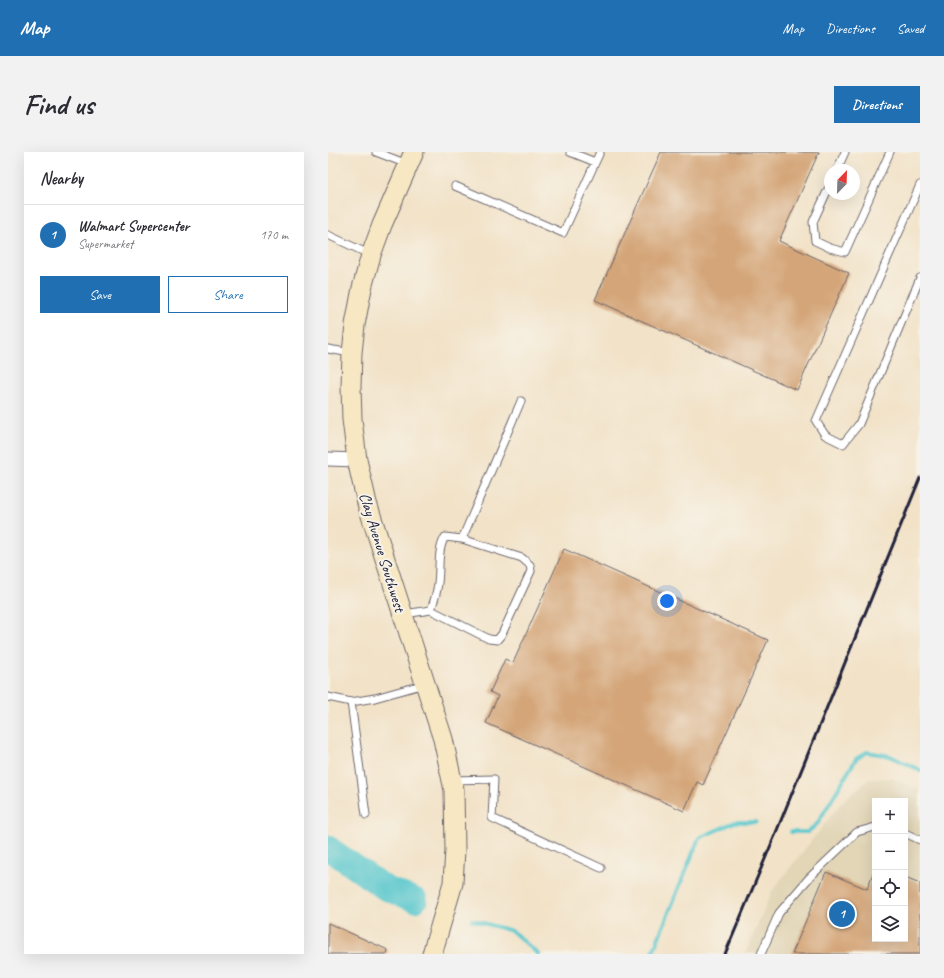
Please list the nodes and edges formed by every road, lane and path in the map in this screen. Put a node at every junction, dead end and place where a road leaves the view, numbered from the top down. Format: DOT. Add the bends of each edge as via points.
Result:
graph roads {
  1 [pos="376,152"];
  2 [pos="570,152"];
  3 [pos="600,152"];
  4 [pos="845,152"];
  5 [pos="890,152"];
  6 [pos="412,158"];
  7 [pos="595,162"];
  8 [pos="840,164"];
  9 [pos="920,185"];
  10 [pos="455,186"];
  11 [pos="824,198"];
  12 [pos="328,235"];
  13 [pos="371,255"];
  14 [pos="920,278"];
  15 [pos="328,349"];
  16 [pos="352,353"];
  17 [pos="521,401"];
  18 [pos="328,459"];
  19 [pos="357,460"];
  20 [pos="462,539"];
  21 [pos="431,610"];
  22 [pos="402,614"];
  23 [pos="425,684"];
  24 [pos="328,697"];
  25 [pos="351,702"];
  26 [pos="452,780"];
  27 [pos="366,815"];
  28 [pos="872,828"];
  29 [pos="907,834"];
  30 [pos="920,840"];
  31 [pos="601,868"];
  32 [pos="432,954"];
  33 [pos="761,954"];
  1 -- 6 [label="lane"];
  2 -- 7 [label="lane"];
  3 -- 7 [label="lane"];
  4 -- 8 [label="lane"];
  5 -- 11 [label="lane" via="845,252 815,241 813,222"];
  6 -- 13 [label="street, Clay Avenue Southwest"];
  7 -- 10 [label="lane" via="563,233"];
  9 -- 14 [label="lane" via="816,421 826,435 843,444 858,424"];
  12 -- 13 [label="lane"];
  13 -- 16 [label="street, Clay Avenue Southwest" via="362,288"];
  15 -- 16 [label="lane"];
  16 -- 19 [label="street, Clay Avenue Southwest" via="351,403"];
  17 -- 20 [label="lane"];
  18 -- 19 [label="street"];
  19 -- 22 [label="street, Clay Avenue Southwest" via="367,503"];
  20 -- 21 [label="lane" via="446,537 443,542 437,590"];
  20 -- 21 [label="lane" via="522,558 530,565 531,571 497,640 489,639"];
  21 -- 22 [label="lane"];
  22 -- 23 [label="street, Clay Avenue Southwest"];
  23 -- 25 [label="lane"];
  23 -- 26 [label="street, Clay Avenue Southwest" via="443,738"];
  24 -- 25 [label="lane"];
  25 -- 27 [label="lane"];
  26 -- 31 [label="lane" via="494,779 492,818"];
  26 -- 32 [label="street, Clay Avenue Southwest" via="456,850 453,883"];
  28 -- 33 [label="lane" via="857,832 779,912"];
  29 -- 30 [label="lane"];
}
